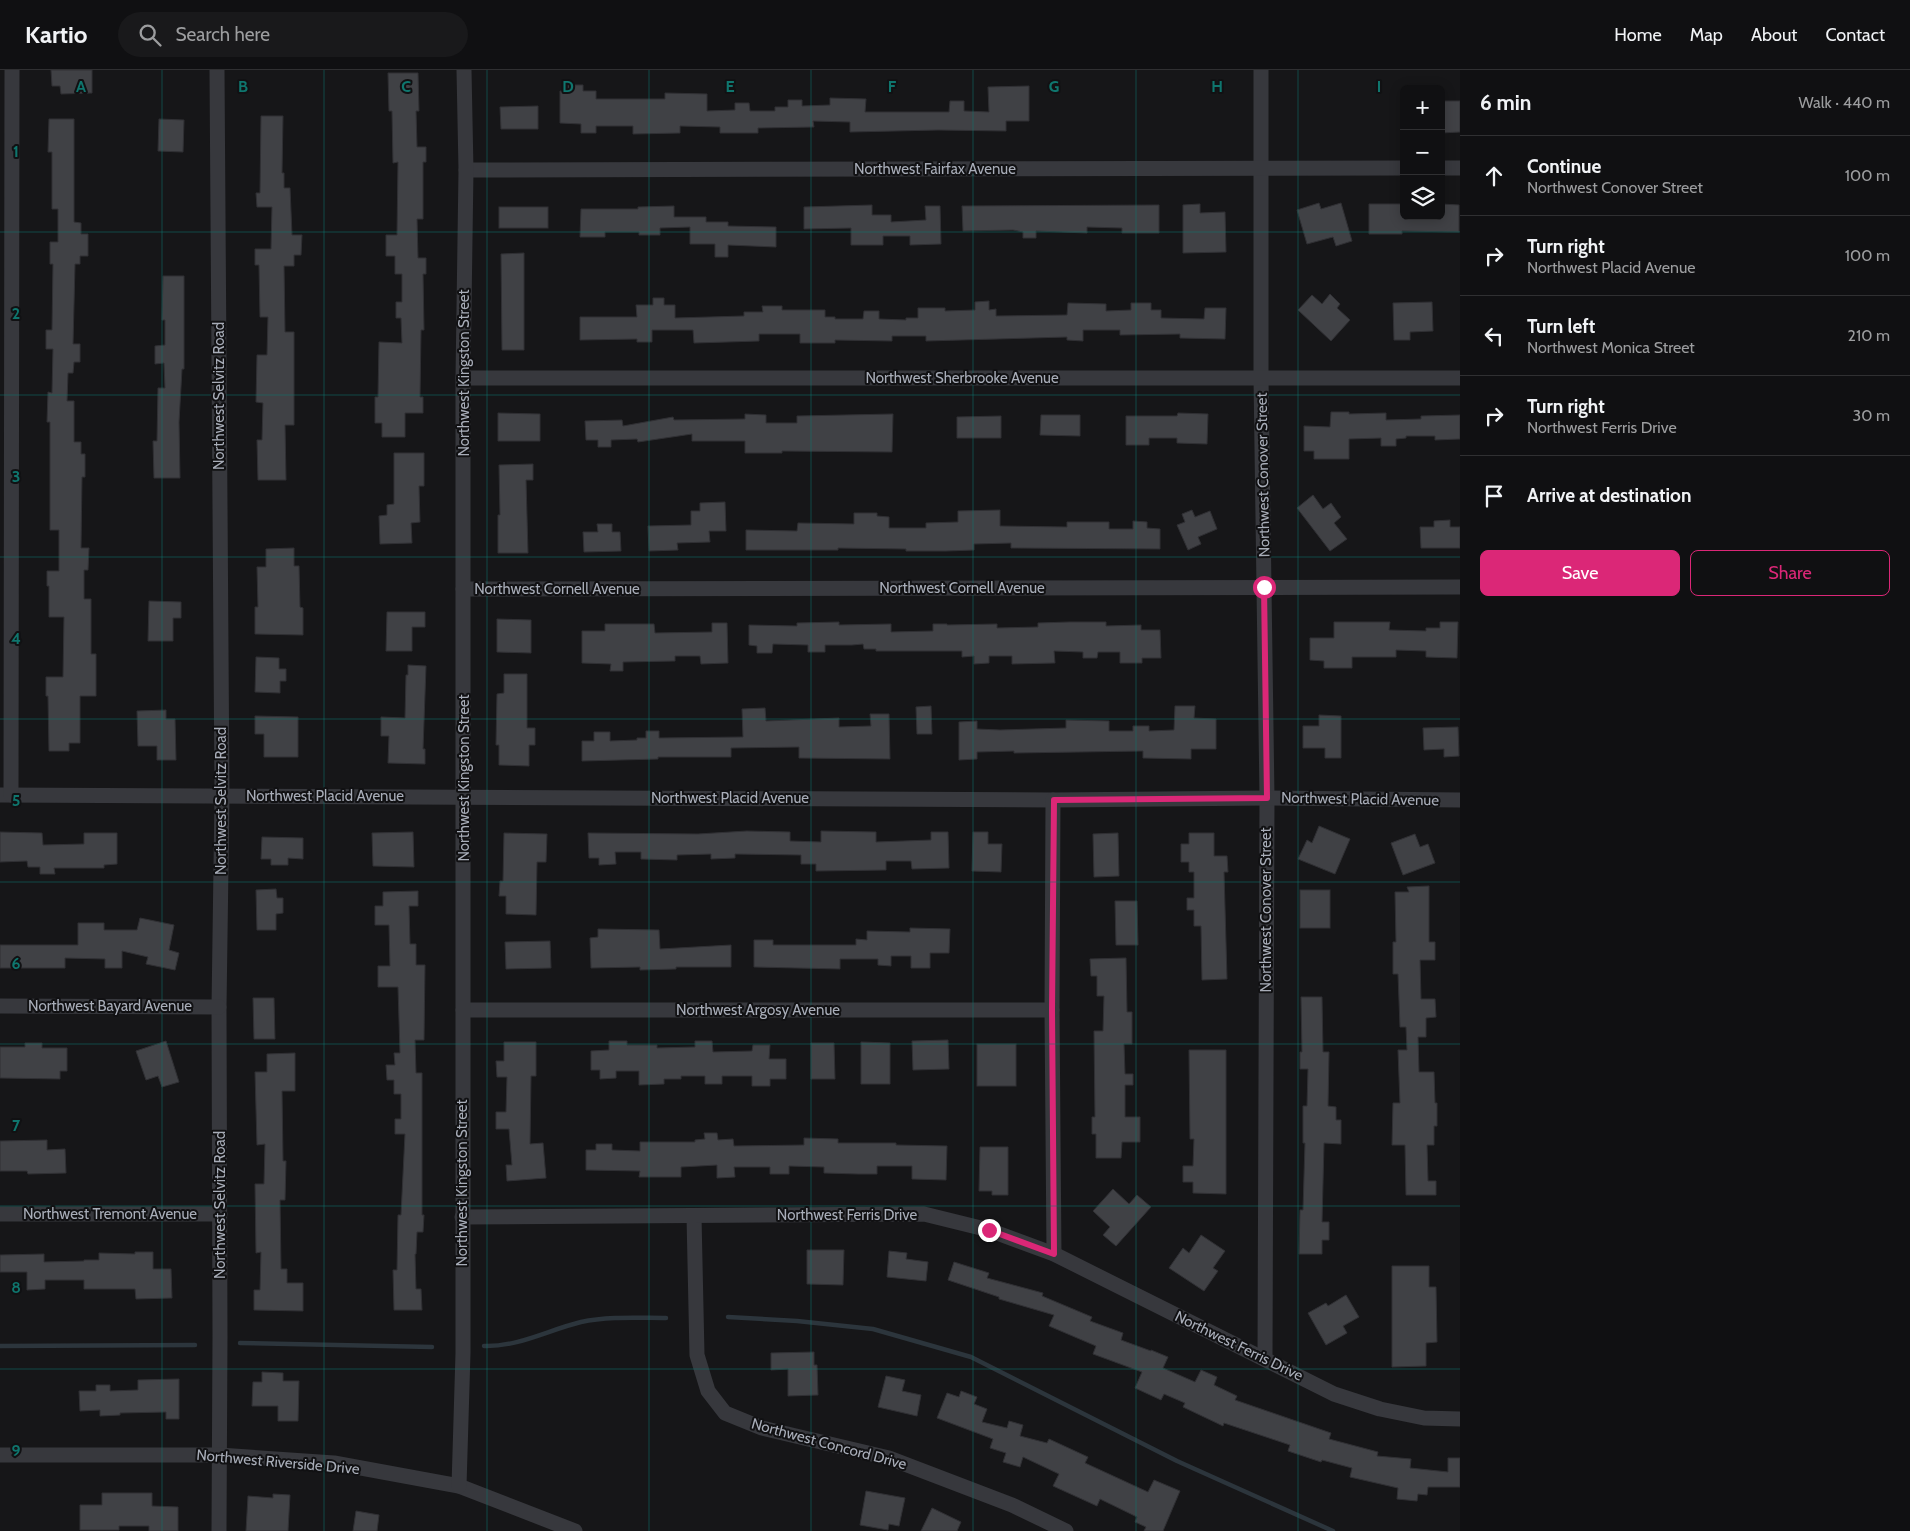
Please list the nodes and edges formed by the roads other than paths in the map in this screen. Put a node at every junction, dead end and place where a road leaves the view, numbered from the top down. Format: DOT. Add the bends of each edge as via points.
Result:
graph roads {
  1 [pos="12,70"];
  2 [pos="217,70"];
  3 [pos="464,70"];
  4 [pos="1261,70"];
  5 [pos="1261,168"];
  6 [pos="1400,168"];
  7 [pos="1445,168"];
  8 [pos="1460,168"];
  9 [pos="466,170"];
  10 [pos="5,171"];
  11 [pos="463,378"];
  12 [pos="1262,378"];
  13 [pos="1460,378"];
  14 [pos="1264,587"];
  15 [pos="1460,587"];
  16 [pos="463,589"];
  17 [pos="6,795"];
  18 [pos="222,796"];
  19 [pos="464,796"];
  20 [pos="1267,798"];
  21 [pos="1054,800"];
  22 [pos="1460,800"];
  23 [pos="0,1006"];
  24 [pos="219,1007"];
  25 [pos="463,1010"];
  26 [pos="1052,1010"];
  27 [pos="0,1214"];
  28 [pos="220,1214"];
  29 [pos="694,1216"];
  30 [pos="462,1217"];
  31 [pos="1054,1254"];
  32 [pos="1264,1359"];
  33 [pos="1460,1419"];
  34 [pos="0,1455"];
  35 [pos="219,1455"];
  36 [pos="459,1486"];
  37 [pos="219,1531"];
  38 [pos="575,1531"];
  39 [pos="1066,1531"];
  1 -- 10 [label="street"];
  2 -- 18 [label="street, Northwest Selvitz Road"];
  3 -- 9 [label="street, Northwest Kingston Street"];
  4 -- 5 [label="street, Northwest Conover Street"];
  5 -- 6 [label="street, Northwest Fairfax Avenue"];
  5 -- 9 [label="street, Northwest Fairfax Avenue"];
  5 -- 12 [label="street, Northwest Conover Street"];
  7 -- 8 [label="street"];
  9 -- 11 [label="street, Northwest Kingston Street"];
  10 -- 17 [label="street"];
  11 -- 12 [label="street, Northwest Sherbrooke Avenue"];
  11 -- 16 [label="street, Northwest Kingston Street"];
  12 -- 13 [label="street, Northwest Sherbrooke Avenue"];
  12 -- 14 [label="street, Northwest Conover Street"];
  14 -- 15 [label="street, Northwest Cornell Avenue"];
  14 -- 16 [label="street, Northwest Cornell Avenue"];
  14 -- 20 [label="street, Northwest Conover Street"];
  16 -- 19 [label="street, Northwest Kingston Street"];
  17 -- 18 [label="street, Northwest Placid Avenue"];
  18 -- 19 [label="street, Northwest Placid Avenue"];
  18 -- 24 [label="street, Northwest Selvitz Road"];
  19 -- 21 [label="street, Northwest Placid Avenue"];
  19 -- 25 [label="street, Northwest Kingston Street"];
  20 -- 21 [label="street, Northwest Placid Avenue"];
  20 -- 22 [label="street, Northwest Placid Avenue"];
  20 -- 32 [label="street, Northwest Conover Street"];
  21 -- 26 [label="street"];
  23 -- 24 [label="street, Northwest Bayard Avenue"];
  24 -- 28 [label="street, Northwest Selvitz Road"];
  25 -- 26 [label="street, Northwest Argosy Avenue"];
  25 -- 30 [label="street, Northwest Kingston Street"];
  26 -- 31 [label="street"];
  27 -- 28 [label="street, Northwest Tremont Avenue"];
  28 -- 35 [label="street, Northwest Selvitz Road"];
  29 -- 30 [label="street, Northwest Ferris Drive"];
  29 -- 31 [label="street, Northwest Ferris Drive" via="924,1214 989,1230"];
  29 -- 39 [label="street, Northwest Concord Drive" via="697,1355 708,1391 725,1413 762,1428 889,1458 1012,1505"];
  30 -- 36 [label="street, Northwest Kingston Street" via="463,1353"];
  31 -- 32 [label="street, Northwest Ferris Drive"];
  32 -- 33 [label="street, Northwest Ferris Drive" via="1334,1394 1380,1409 1424,1418"];
  34 -- 35 [label="street, Northwest Riverside Drive"];
  35 -- 36 [label="street, Northwest Riverside Drive" via="334,1463"];
  35 -- 37 [label="street, Northwest Selvitz Road"];
  36 -- 38 [label="street, Northwest Riverside Drive"];
}
